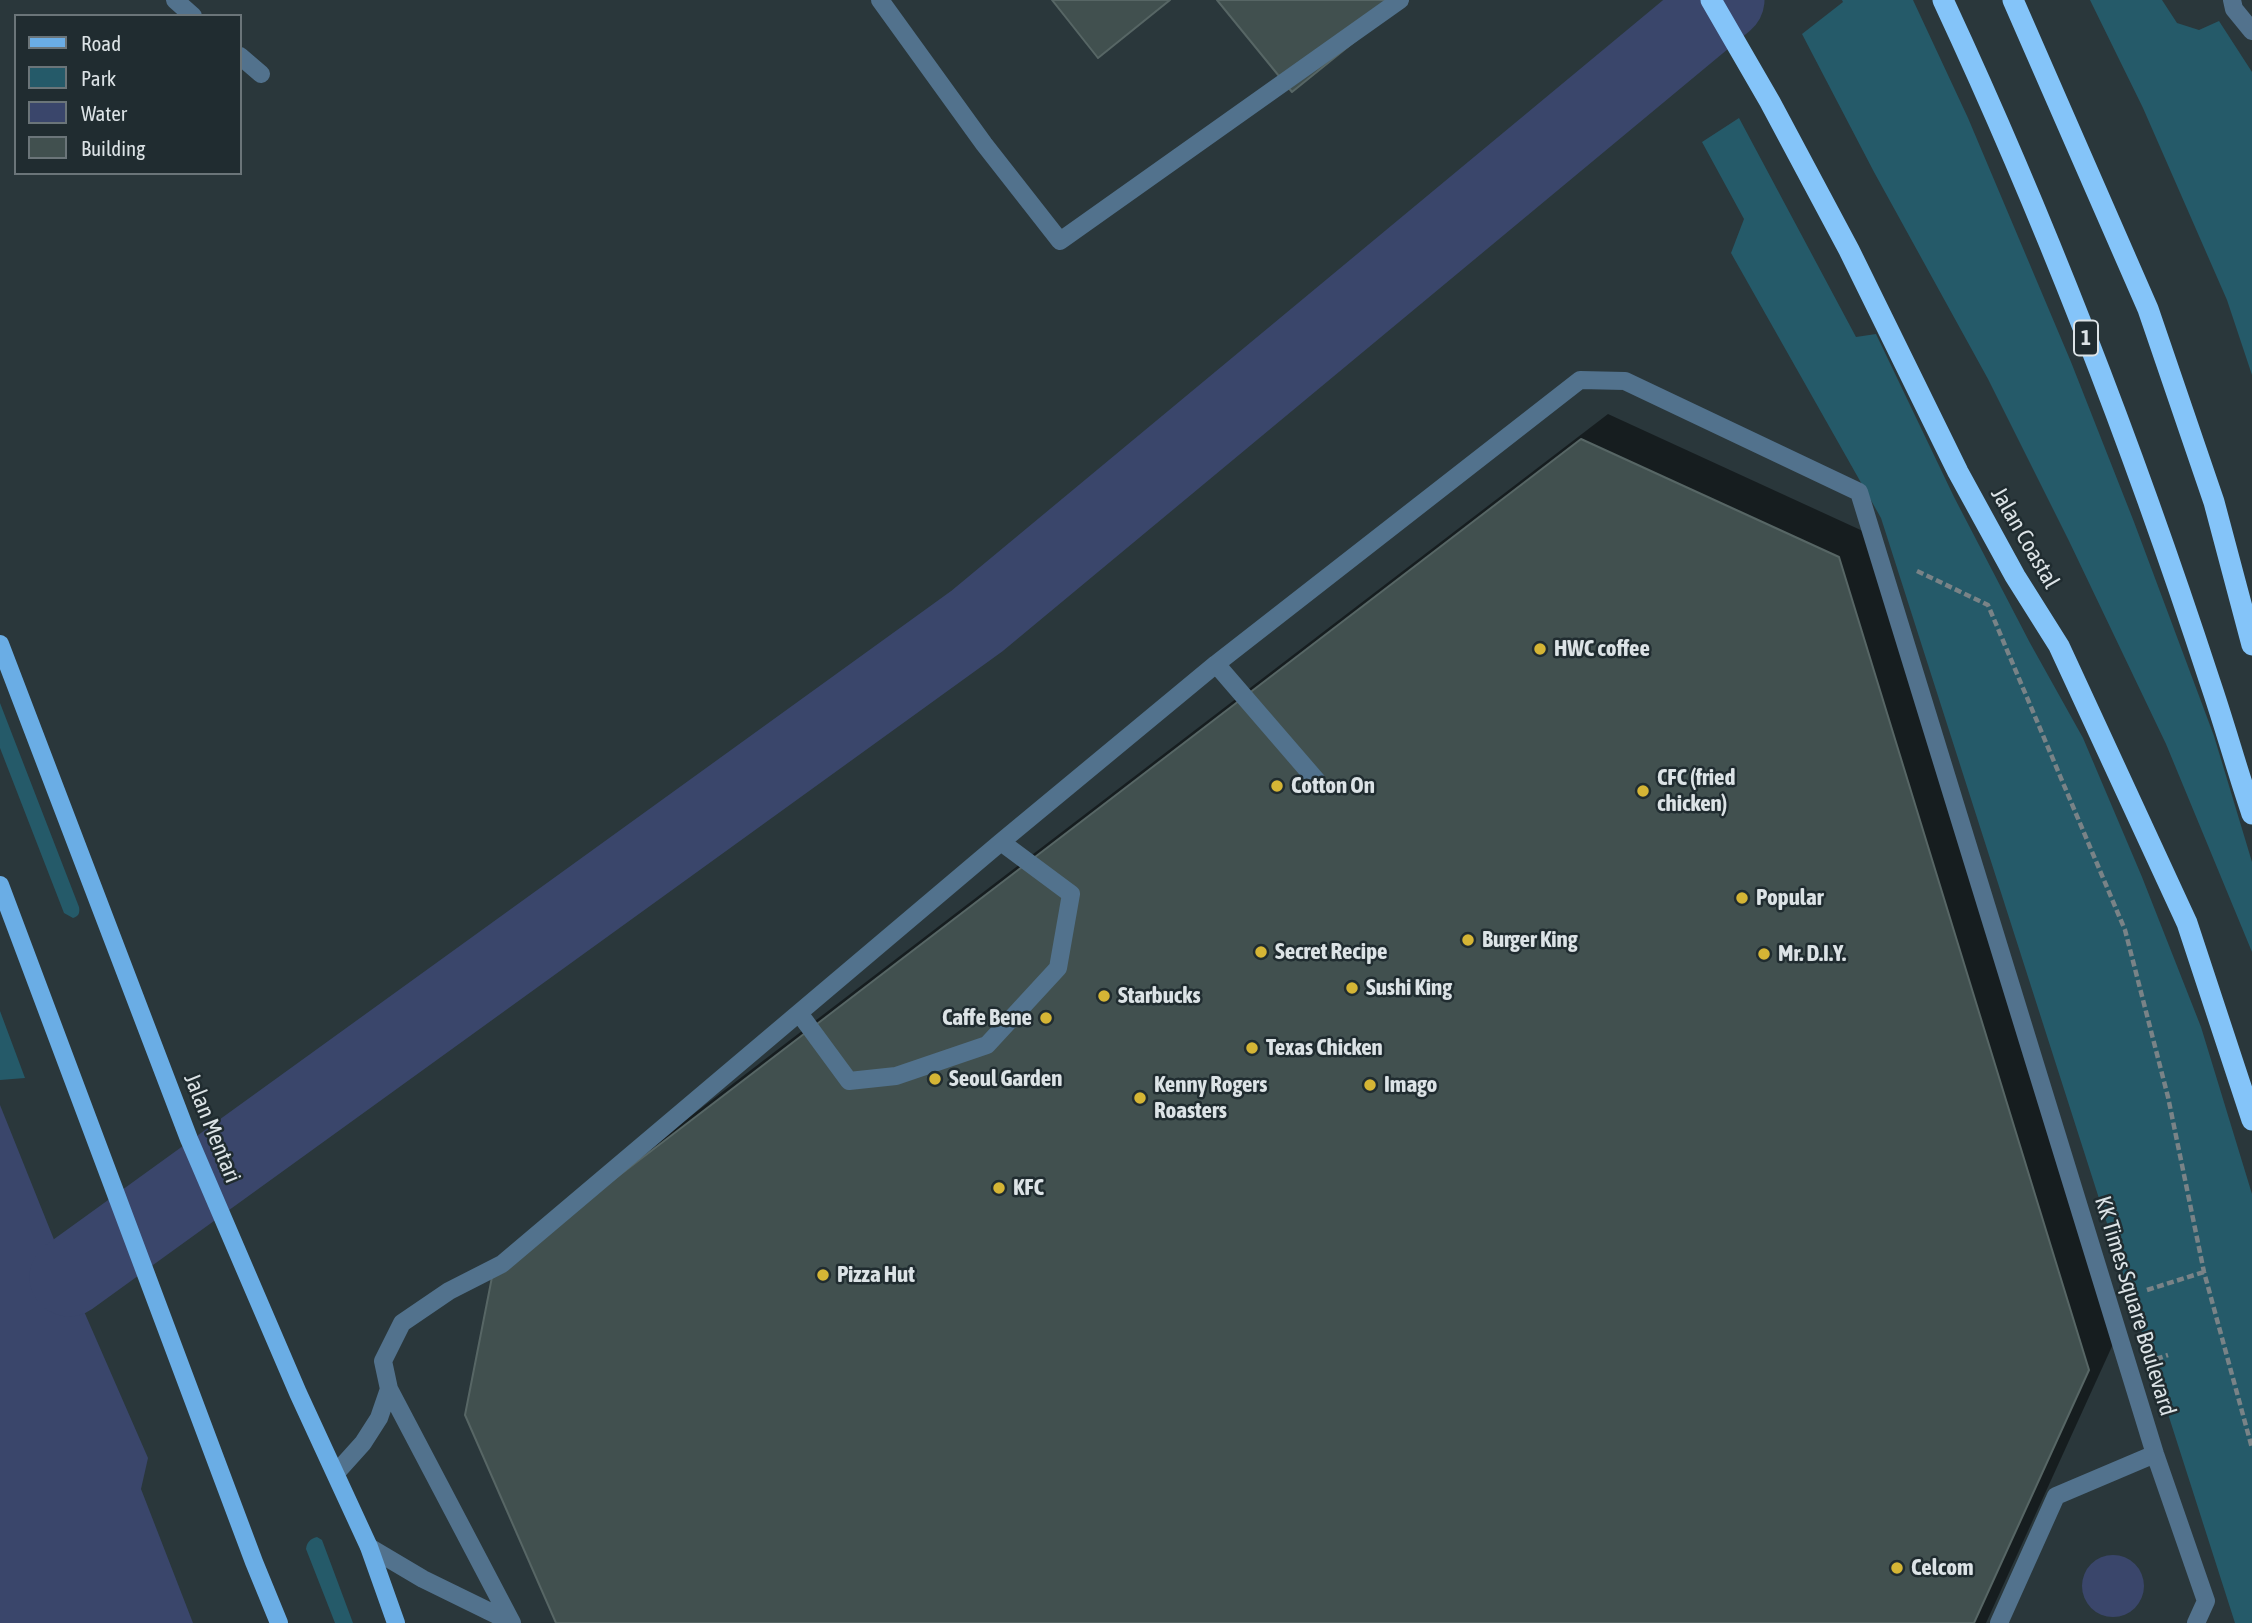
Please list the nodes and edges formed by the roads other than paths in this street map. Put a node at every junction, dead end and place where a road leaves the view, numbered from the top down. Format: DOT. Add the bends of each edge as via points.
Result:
graph roads {
  1 [pos="175,0"];
  2 [pos="880,0"];
  3 [pos="1400,0"];
  4 [pos="1711,0"];
  5 [pos="1943,0"];
  6 [pos="2013,0"];
  7 [pos="2232,0"];
  8 [pos="191,14"];
  9 [pos="2252,31"];
  10 [pos="242,58"];
  11 [pos="261,74"];
  12 [pos="0,644"];
  13 [pos="2252,645"];
  14 [pos="1216,664"];
  15 [pos="1317,781"];
  16 [pos="2252,814"];
  17 [pos="1001,842"];
  18 [pos="0,885"];
  19 [pos="799,1013"];
  20 [pos="2252,1120"];
  21 [pos="389,1389"];
  22 [pos="2155,1454"];
  23 [pos="336,1473"];
  24 [pos="369,1547"];
  25 [pos="279,1623"];
  26 [pos="396,1623"];
  27 [pos="511,1623"];
  28 [pos="1999,1623"];
  29 [pos="2196,1623"];
  1 -- 8 [label="lane"];
  2 -- 3 [label="lane" via="1060,242"];
  4 -- 20 [label="highway, Jalan Coastal" via="1849,250 1958,472 2059,646 2187,923"];
  5 -- 16 [label="highway, 1" via="2050,244 2149,506"];
  6 -- 13 [label="highway" via="2148,309 2214,502"];
  7 -- 9 [label="lane"];
  10 -- 11 [label="lane"];
  12 -- 23 [label="main road, Jalan Mentari" via="189,1139"];
  14 -- 15 [label="lane"];
  14 -- 17 [label="lane, KK Times Square Boulevard"];
  14 -- 22 [label="lane, KK Times Square Boulevard" via="1580,380 1625,381 1860,492"];
  17 -- 19 [label="lane, KK Times Square Boulevard"];
  17 -- 19 [label="lane" via="1071,894 1058,968 988,1045 896,1076 849,1081"];
  18 -- 25 [label="main road"];
  19 -- 21 [label="lane, KK Times Square Boulevard" via="502,1264 449,1291 402,1323 383,1360"];
  21 -- 23 [label="lane" via="379,1418"];
  21 -- 27 [label="lane"];
  22 -- 28 [label="lane" via="2056,1496"];
  22 -- 29 [label="lane, KK Times Square Boulevard" via="2206,1601"];
  23 -- 24 [label="main road, Jalan Mentari"];
  24 -- 26 [label="main road, Jalan Mentari"];
  24 -- 27 [label="lane"];
}
